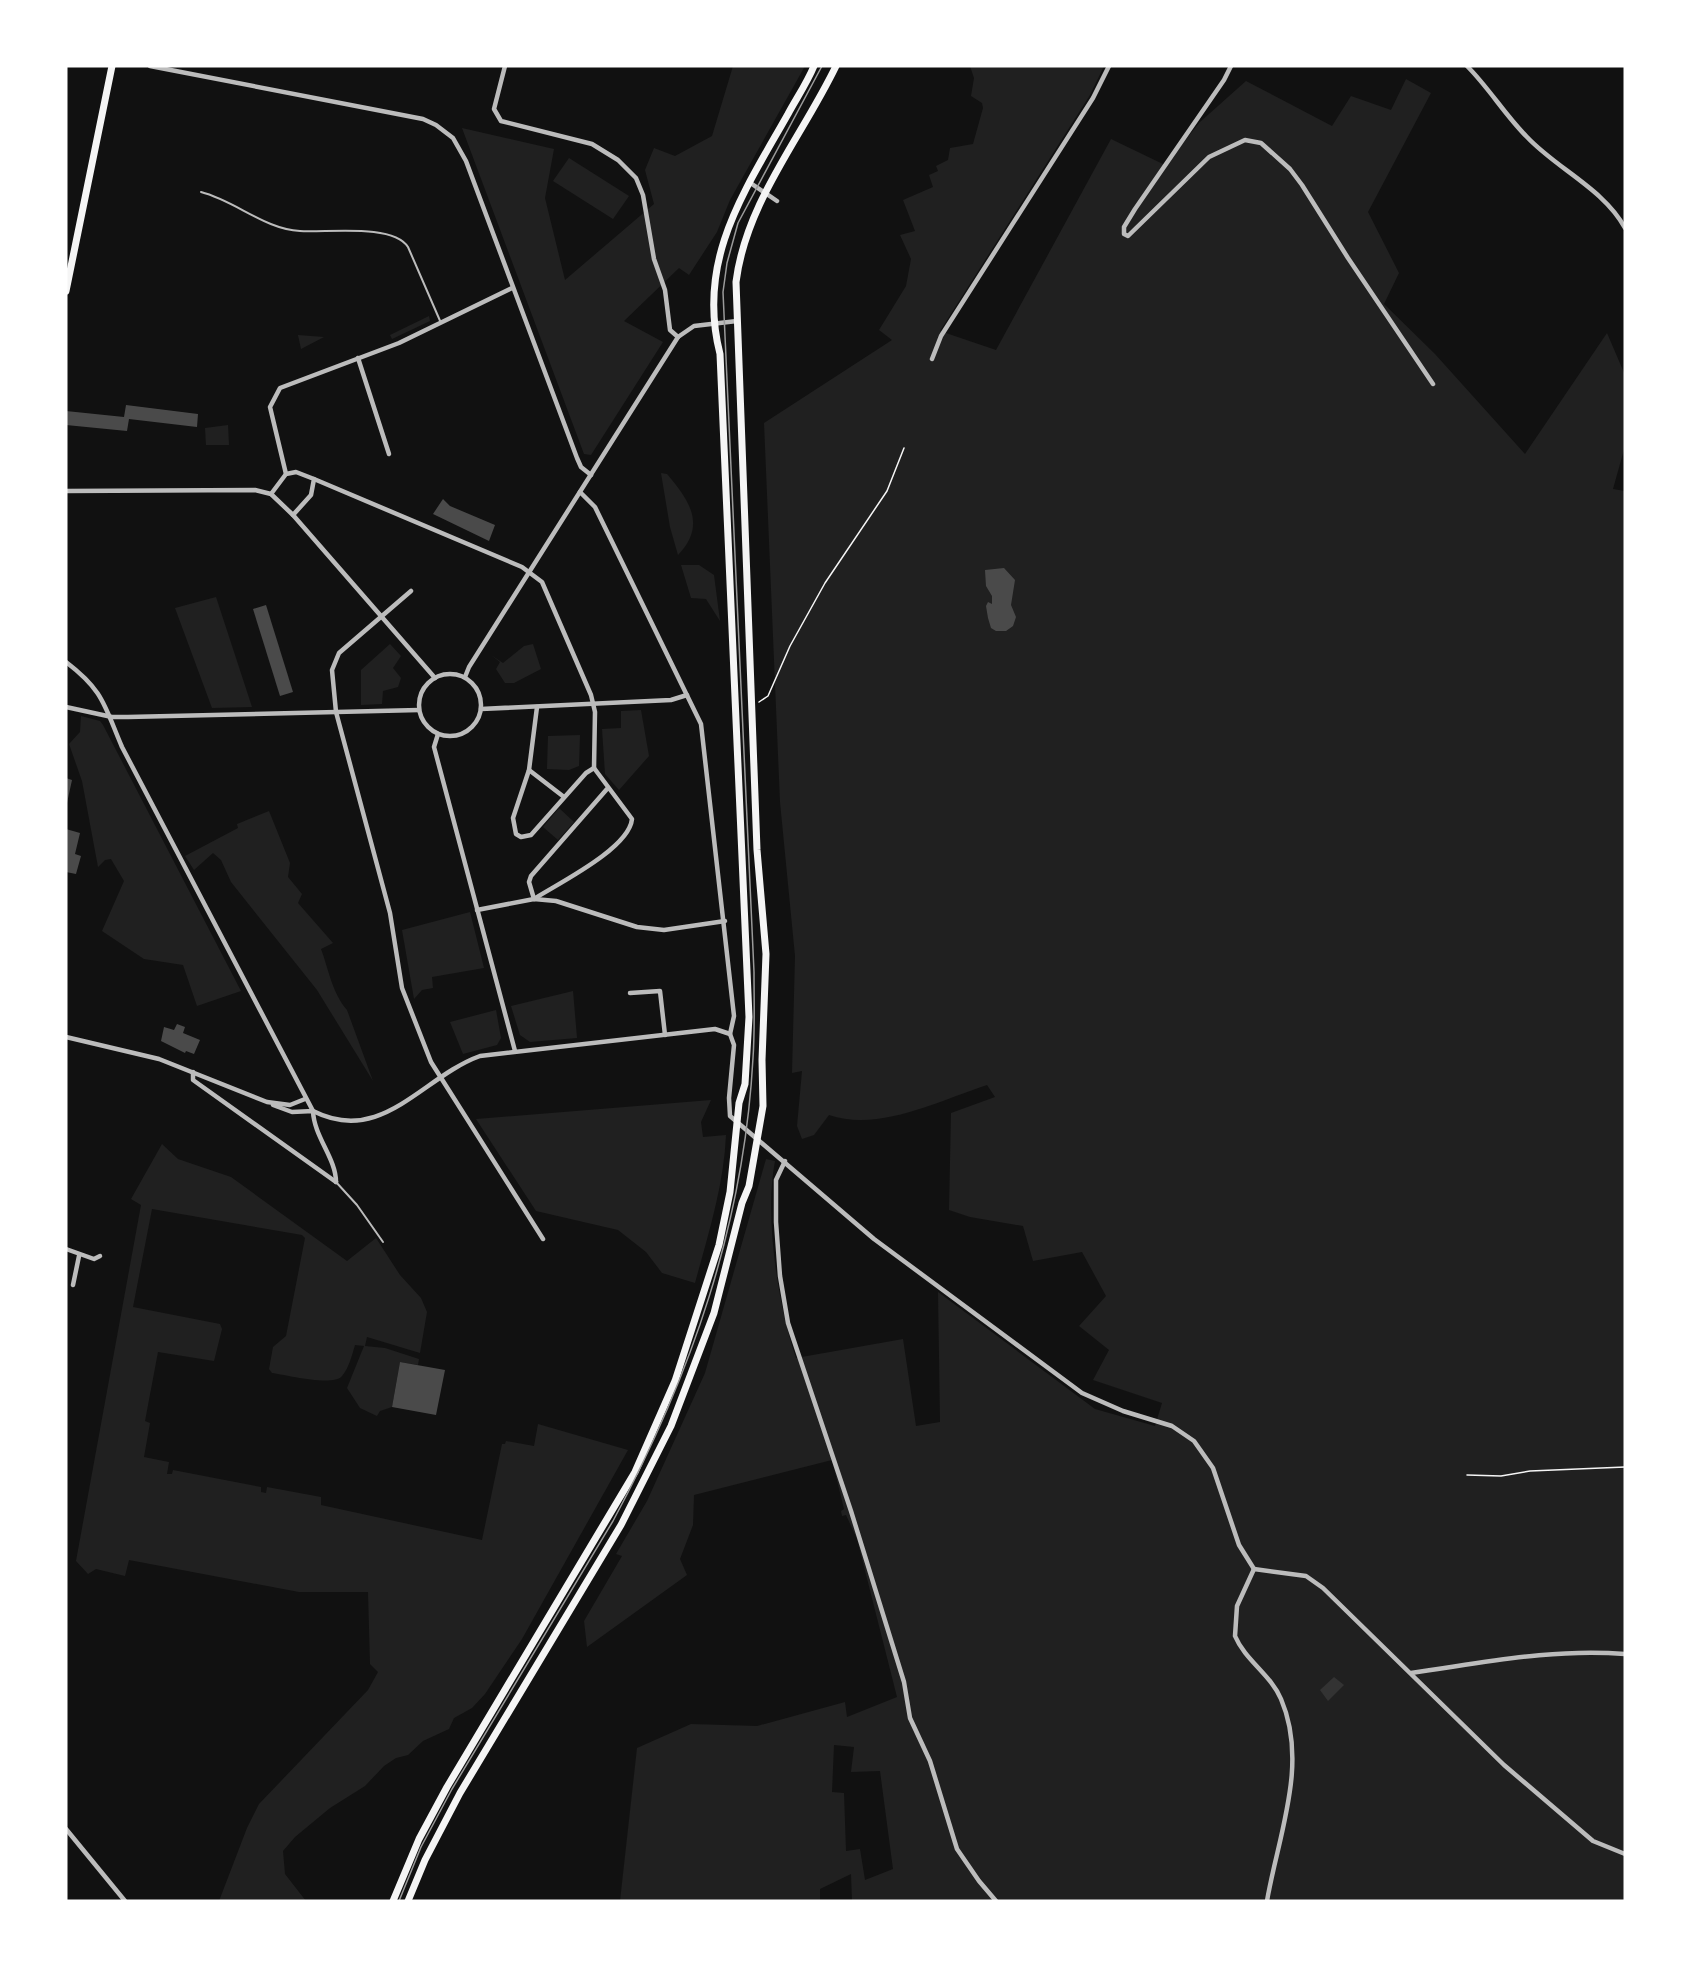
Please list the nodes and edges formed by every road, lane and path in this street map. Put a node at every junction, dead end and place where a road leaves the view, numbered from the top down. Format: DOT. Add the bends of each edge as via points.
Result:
graph roads {
  1 [pos="112,66"];
  2 [pos="150,66"];
  3 [pos="505,66"];
  4 [pos="814,66"];
  5 [pos="836,66"];
  6 [pos="1109,66"];
  7 [pos="1231,66"];
  8 [pos="1467,66"];
  9 [pos="749,182"];
  10 [pos="201,192"];
  11 [pos="766,192"];
  12 [pos="777,201"];
  13 [pos="1625,228"];
  14 [pos="512,288"];
  15 [pos="66,291"];
  16 [pos="737,321"];
  17 [pos="714,322"];
  18 [pos="441,323"];
  19 [pos="678,337"];
  20 [pos="358,358"];
  21 [pos="932,358"];
  22 [pos="1433,384"];
  23 [pos="904,448"];
  24 [pos="389,454"];
  25 [pos="286,474"];
  26 [pos="591,475"];
  27 [pos="314,479"];
  28 [pos="66,491"];
  29 [pos="580,492"];
  30 [pos="271,494"];
  31 [pos="293,515"];
  32 [pos="530,572"];
  33 [pos="411,591"];
  34 [pos="380,617"];
  35 [pos="66,662"];
  36 [pos="465,677"];
  37 [pos="435,678"];
  38 [pos="687,695"];
  39 [pos="758,702"];
  40 [pos="594,705"];
  41 [pos="66,707"];
  42 [pos="537,707"];
  43 [pos="481,709"];
  44 [pos="419,710"];
  45 [pos="336,712"];
  46 [pos="112,717"];
  47 [pos="438,734"];
  48 [pos="594,768"];
  49 [pos="530,770"];
  50 [pos="607,789"];
  51 [pos="564,797"];
  52 [pos="534,899"];
  53 [pos="477,910"];
  54 [pos="724,921"];
  55 [pos="630,993"];
  56 [pos="730,1034"];
  57 [pos="665,1035"];
  58 [pos="66,1037"];
  59 [pos="515,1051"];
  60 [pos="193,1072"];
  61 [pos="439,1078"];
  62 [pos="304,1099"];
  63 [pos="267,1102"];
  64 [pos="313,1111"];
  65 [pos="738,1125"];
  66 [pos="758,1141"];
  67 [pos="785,1161"];
  68 [pos="336,1182"];
  69 [pos="543,1239"];
  70 [pos="383,1242"];
  71 [pos="66,1249"];
  72 [pos="79,1256"];
  73 [pos="100,1256"];
  74 [pos="73,1286"];
  75 [pos="1625,1467"];
  76 [pos="1467,1475"];
  77 [pos="1254,1569"];
  78 [pos="1625,1654"];
  79 [pos="1411,1673"];
  80 [pos="66,1828"];
  81 [pos="1625,1854"];
  82 [pos="125,1901"];
  83 [pos="393,1901"];
  84 [pos="408,1901"];
  85 [pos="996,1901"];
  86 [pos="1267,1901"];
  1 -- 15 [label="main road"];
  2 -- 14 [label="street" via="423,119 436,125 453,138 462,153"];
  3 -- 19 [label="street" via="494,109 501,121 592,144 618,160 636,178 665,290 670,330"];
  4 -- 9 [label="main road"];
  5 -- 11 [label="main road"];
  6 -- 21 [label="street" via="1093,98 941,336"];
  7 -- 22 [label="street" via="1135,209 1124,234 1128,236 1209,157 1245,140 1261,143 1296,177"];
  8 -- 13 [label="street" via="1526,137 1604,201"];
  9 -- 11 [label="street"];
  9 -- 17 [label="main road" via="721,244"];
  10 -- 18 [label="lane" via="221,197 287,230 351,231 401,239"];
  11 -- 12 [label="street"];
  11 -- 16 [label="main road" via="738,265"];
  14 -- 18 [label="street"];
  14 -- 26 [label="street" via="577,458"];
  16 -- 17 [label="street"];
  16 -- 66 [label="main road" via="757,850 766,954 764,1106"];
  17 -- 19 [label="street" via="694,326"];
  17 -- 65 [label="main road" via="720,354 744,858 741,873 748,999 745,1084"];
  18 -- 20 [label="street"];
  19 -- 26 [label="street"];
  20 -- 24 [label="street"];
  20 -- 25 [label="street" via="285,384 271,402"];
  23 -- 39 [label="path" via="887,491 825,584 790,646 768,696"];
  25 -- 27 [label="street" via="298,472"];
  25 -- 30 [label="street"];
  26 -- 29 [label="street"];
  27 -- 31 [label="street" via="311,495"];
  27 -- 32 [label="street"];
  28 -- 30 [label="street" via="255,490"];
  29 -- 32 [label="street"];
  29 -- 38 [label="street" via="595,507"];
  30 -- 31 [label="street"];
  31 -- 34 [label="street"];
  32 -- 36 [label="street"];
  32 -- 40 [label="street" via="542,582"];
  33 -- 34 [label="street"];
  34 -- 37 [label="street"];
  34 -- 45 [label="street" via="339,652 334,661"];
  35 -- 46 [label="street" via="95,688"];
  36 -- 37 [label="street" via="450,674"];
  36 -- 43 [label="street" via="478,692"];
  37 -- 44 [label="street" via="422,691"];
  38 -- 40 [label="street" via="671,700"];
  38 -- 54 [label="street" via="701,724"];
  40 -- 42 [label="street"];
  40 -- 48 [label="street"];
  41 -- 46 [label="street"];
  42 -- 43 [label="street"];
  42 -- 49 [label="street"];
  43 -- 47 [label="street" via="468,730 451,736"];
  44 -- 45 [label="street"];
  44 -- 47 [label="street" via="425,724"];
  45 -- 46 [label="street"];
  45 -- 61 [label="street" via="390,913 402,988"];
  46 -- 62 [label="street" via="122,747"];
  47 -- 53 [label="street" via="434,747"];
  48 -- 50 [label="street"];
  48 -- 51 [label="street"];
  49 -- 51 [label="street"];
  49 -- 51 [label="street" via="513,818 516,834 531,835"];
  50 -- 52 [label="street" via="531,876"];
  50 -- 52 [label="street" via="630,814 632,824 575,878"];
  52 -- 53 [label="street"];
  52 -- 54 [label="street" via="556,901 637,927 664,930"];
  53 -- 59 [label="street"];
  54 -- 56 [label="street" via="734,1016"];
  55 -- 57 [label="street" via="660,991"];
  56 -- 57 [label="street" via="715,1029"];
  56 -- 65 [label="street" via="734,1045 728,1109"];
  57 -- 59 [label="street"];
  58 -- 60 [label="street" via="150,1056"];
  59 -- 61 [label="street" via="480,1056"];
  60 -- 63 [label="street"];
  60 -- 68 [label="street" via="193,1080"];
  61 -- 64 [label="street" via="403,1105 382,1115 356,1121"];
  61 -- 69 [label="street"];
  62 -- 63 [label="street" via="290,1105"];
  62 -- 64 [label="street"];
  63 -- 64 [label="street" via="292,1112"];
  64 -- 68 [label="street" via="314,1129"];
  65 -- 66 [label="street"];
  65 -- 83 [label="main road" via="719,1245 699,1314 658,1424 607,1521 442,1796"];
  66 -- 67 [label="street"];
  66 -- 84 [label="main road" via="750,1186 742,1203 714,1313 671,1426 621,1525 460,1793"];
  67 -- 77 [label="street" via="912,1269 1082,1393 1172,1426 1194,1441 1213,1468 1239,1545"];
  67 -- 85 [label="street" via="776,1180 776,1222 788,1323 904,1682 910,1718 930,1761 957,1850"];
  68 -- 70 [label="lane"];
  71 -- 72 [label="street"];
  72 -- 73 [label="street"];
  72 -- 74 [label="street"];
  75 -- 76 [label="path"];
  77 -- 79 [label="street" via="1306,1576"];
  77 -- 86 [label="street" via="1237,1606 1235,1636 1282,1701 1292,1767 1286,1819"];
  78 -- 79 [label="street" via="1583,1650"];
  79 -- 81 [label="street" via="1476,1740 1583,1833"];
  80 -- 82 [label="street"];
}
